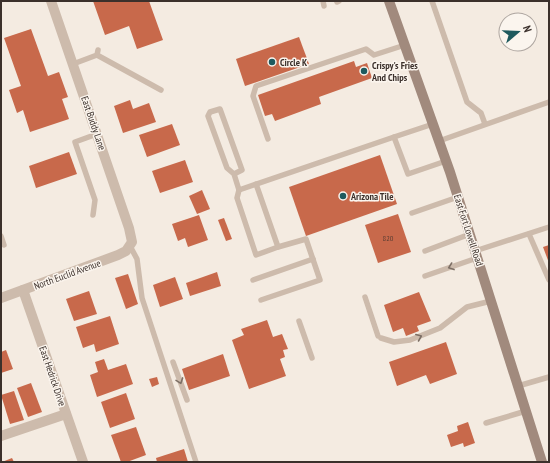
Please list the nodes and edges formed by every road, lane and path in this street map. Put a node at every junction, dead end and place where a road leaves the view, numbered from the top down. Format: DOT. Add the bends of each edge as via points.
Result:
graph roads {
  1 [pos="52,1"];
  2 [pos="389,1"];
  3 [pos="432,1"];
  4 [pos="405,45"];
  5 [pos="73,64"];
  6 [pos="161,90"];
  7 [pos="549,102"];
  8 [pos="433,124"];
  9 [pos="485,124"];
  10 [pos="98,134"];
  11 [pos="394,137"];
  12 [pos="268,139"];
  13 [pos="439,141"];
  14 [pos="446,162"];
  15 [pos="234,174"];
  16 [pos="256,184"];
  17 [pos="239,190"];
  18 [pos="458,197"];
  19 [pos="412,213"];
  20 [pos="93,215"];
  21 [pos="549,227"];
  22 [pos="470,234"];
  23 [pos="529,234"];
  24 [pos="1,236"];
  25 [pos="4,245"];
  26 [pos="130,246"];
  27 [pos="278,247"];
  28 [pos="425,251"];
  29 [pos="476,254"];
  30 [pos="313,259"];
  31 [pos="425,276"];
  32 [pos="252,280"];
  33 [pos="549,280"];
  34 [pos="23,290"];
  35 [pos="365,297"];
  36 [pos="1,298"];
  37 [pos="261,300"];
  38 [pos="491,300"];
  39 [pos="299,320"];
  40 [pos="312,358"];
  41 [pos="173,362"];
  42 [pos="549,377"];
  43 [pos="518,386"];
  44 [pos="187,400"];
  45 [pos="526,411"];
  46 [pos="66,414"];
  47 [pos="486,423"];
  48 [pos="1,436"];
  49 [pos="84,462"];
  50 [pos="196,462"];
  51 [pos="542,462"];
  1 -- 5 [label="street, East Buddy Lane"];
  2 -- 4 [label="main road, East Fort Lowell Road"];
  3 -- 9 [label="lane" via="467,102 481,113"];
  4 -- 8 [label="main road, East Fort Lowell Road"];
  4 -- 12 [label="lane" via="374,55 366,49 256,86 253,96"];
  5 -- 6 [label="lane" via="97,52"];
  5 -- 10 [label="street, East Buddy Lane"];
  7 -- 9 [label="lane"];
  8 -- 11 [label="lane"];
  8 -- 13 [label="main road, East Fort Lowell Road"];
  9 -- 13 [label="lane"];
  10 -- 20 [label="lane" via="75,142 95,200"];
  10 -- 26 [label="street, East Buddy Lane" via="131,236"];
  11 -- 14 [label="lane" via="408,174"];
  11 -- 16 [label="lane"];
  13 -- 14 [label="main road, East Fort Lowell Road"];
  14 -- 18 [label="main road, East Fort Lowell Road"];
  15 -- 15 [label="lane" via="242,170 220,109 210,112 208,116 227,168"];
  15 -- 17 [label="lane"];
  16 -- 17 [label="lane"];
  16 -- 27 [label="lane"];
  17 -- 27 [label="lane" via="237,198 256,255"];
  18 -- 19 [label="lane"];
  18 -- 22 [label="main road, East Fort Lowell Road"];
  21 -- 23 [label="lane"];
  22 -- 28 [label="lane"];
  22 -- 29 [label="main road, East Fort Lowell Road"];
  23 -- 29 [label="lane"];
  23 -- 33 [label="lane"];
  24 -- 25 [label="lane"];
  26 -- 34 [label="street, North Euclid Avenue" via="118,255"];
  26 -- 50 [label="lane" via="137,259 142,298"];
  27 -- 30 [label="lane" via="306,239"];
  29 -- 31 [label="lane, one-way"];
  29 -- 38 [label="main road, East Fort Lowell Road"];
  30 -- 32 [label="lane"];
  30 -- 37 [label="lane" via="320,280"];
  34 -- 36 [label="street, North Euclid Avenue"];
  34 -- 46 [label="street, East Hedrick Drive"];
  35 -- 38 [label="lane, one-way" via="380,337 394,342 410,340 440,328 467,307"];
  38 -- 43 [label="main road, East Fort Lowell Road"];
  39 -- 40 [label="lane"];
  41 -- 44 [label="lane, one-way"];
  42 -- 43 [label="lane"];
  43 -- 45 [label="main road, East Fort Lowell Road"];
  45 -- 47 [label="lane"];
  45 -- 51 [label="main road, East Fort Lowell Road"];
  46 -- 48 [label="street"];
  46 -- 49 [label="street, East Hedrick Drive"];
}
